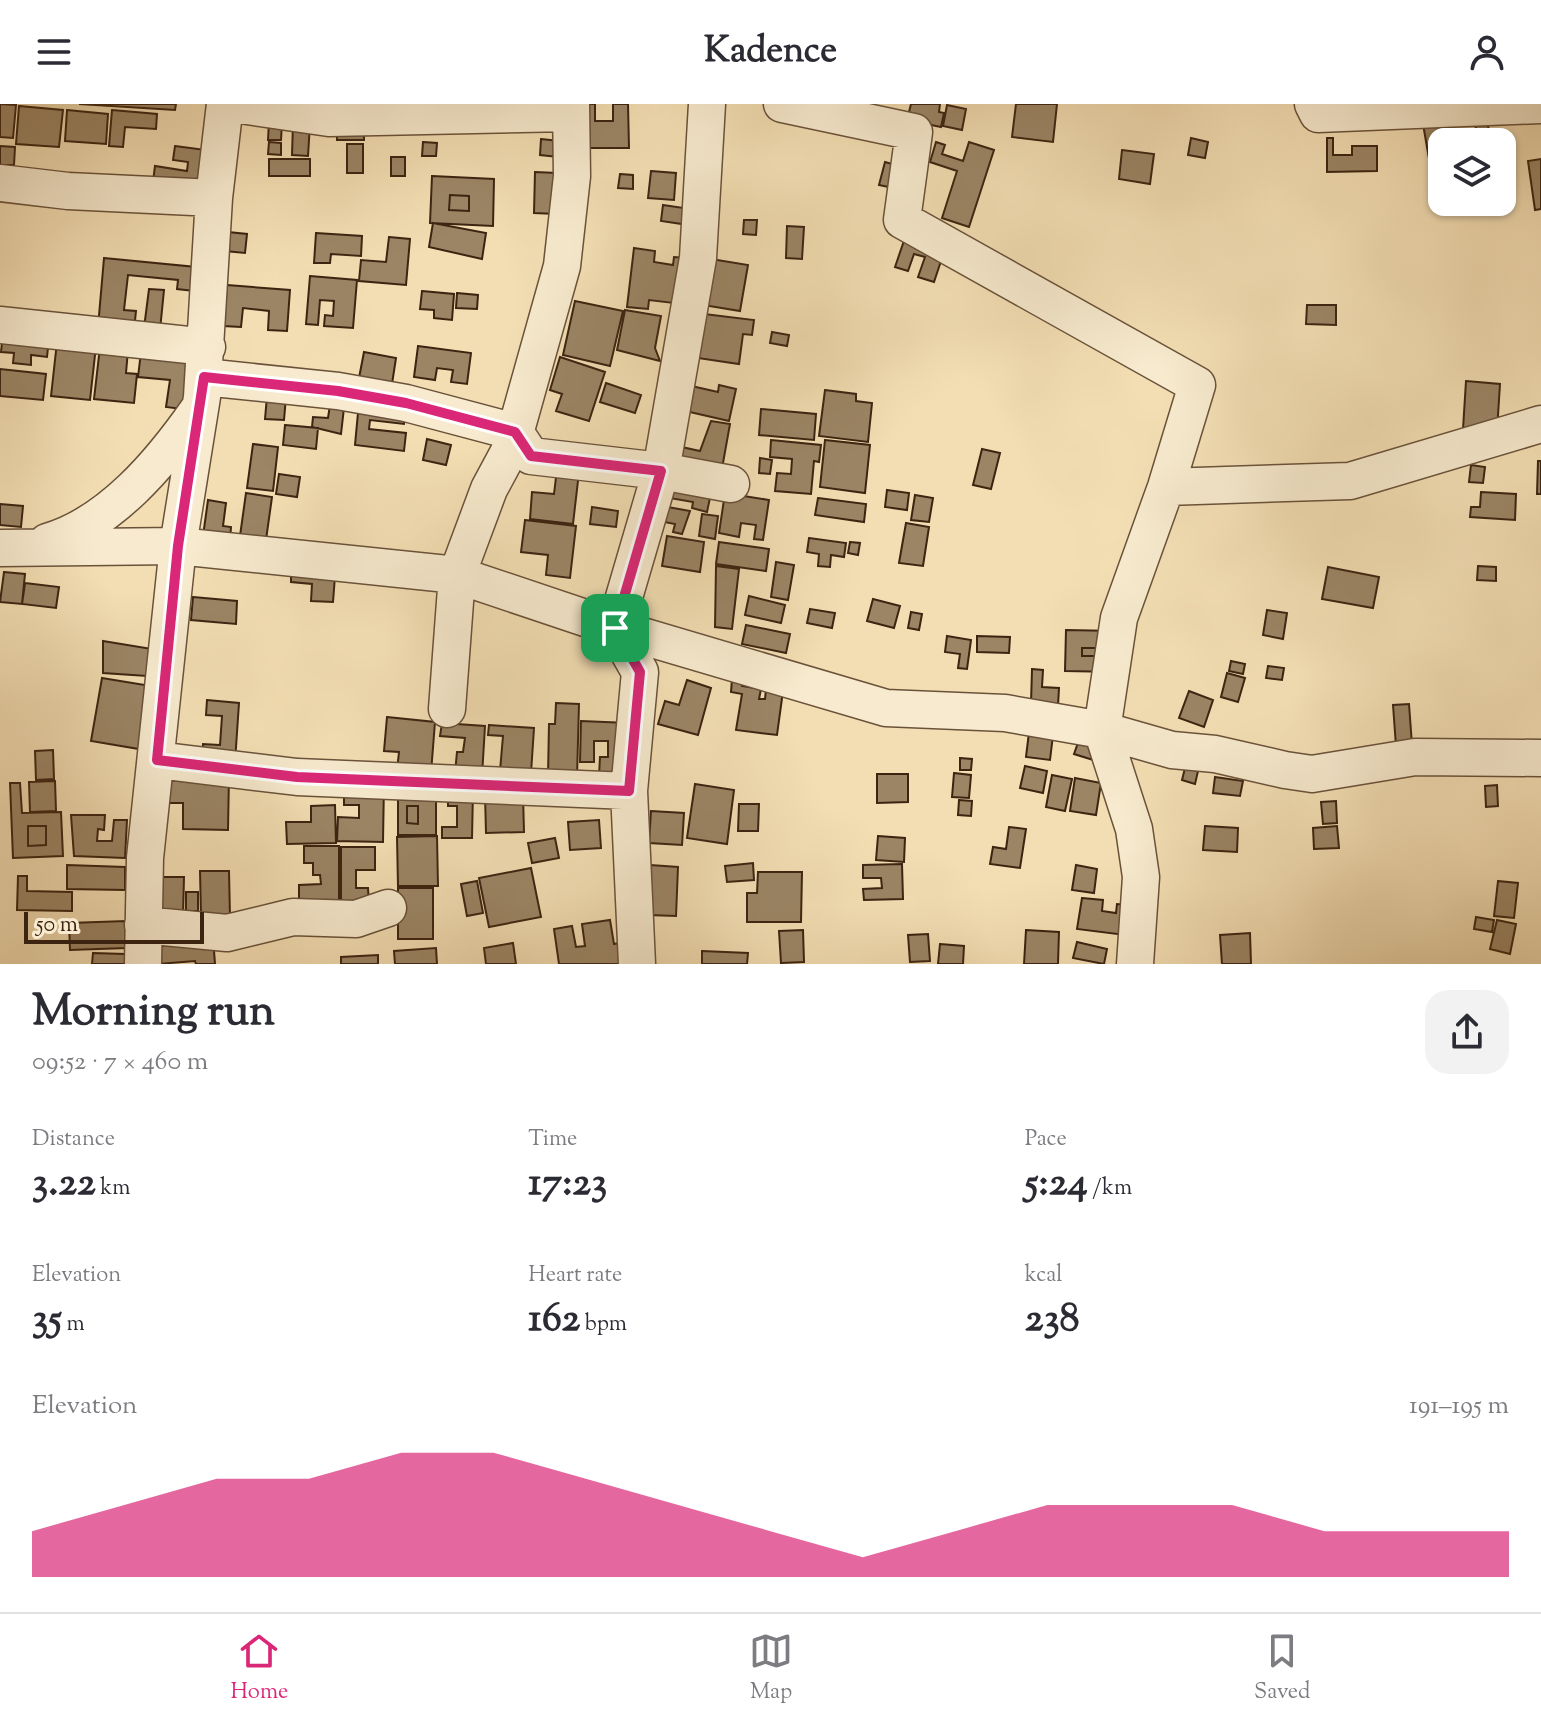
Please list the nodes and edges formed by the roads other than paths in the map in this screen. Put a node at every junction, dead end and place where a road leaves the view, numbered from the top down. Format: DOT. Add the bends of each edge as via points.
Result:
graph roads {
  1 [pos="225,104"];
  2 [pos="234,104"];
  3 [pos="707,104"];
  4 [pos="782,104"];
  5 [pos="1313,104"];
  6 [pos="1541,105"];
  7 [pos="571,109"];
  8 [pos="0,183"];
  9 [pos="214,198"];
  10 [pos="0,325"];
  11 [pos="204,377"];
  12 [pos="1541,424"];
  13 [pos="515,432"];
  14 [pos="661,471"];
  15 [pos="731,484"];
  16 [pos="1166,487"];
  17 [pos="178,546"];
  18 [pos="0,548"];
  19 [pos="457,575"];
  20 [pos="615,628"];
  21 [pos="447,709"];
  22 [pos="1102,730"];
  23 [pos="1541,758"];
  24 [pos="157,760"];
  25 [pos="629,791"];
  26 [pos="388,908"];
  27 [pos="143,925"];
  28 [pos="143,964"];
  29 [pos="637,964"];
  30 [pos="1135,964"];
  1 -- 9 [label="street"];
  2 -- 7 [label="street" via="329,118"];
  3 -- 14 [label="street" via="698,258"];
  4 -- 16 [label="street" via="914,132 902,220 1197,385"];
  5 -- 6 [label="street" via="1318,114"];
  7 -- 13 [label="street" via="572,176 562,266"];
  8 -- 9 [label="street"];
  9 -- 11 [label="street"];
  10 -- 11 [label="street"];
  11 -- 13 [label="street" via="379,398"];
  11 -- 17 [label="street"];
  11 -- 18 [label="street" via="150,471 97,519 50,542"];
  12 -- 16 [label="street" via="1350,481"];
  13 -- 14 [label="street" via="531,456"];
  13 -- 19 [label="street"];
  14 -- 15 [label="street"];
  14 -- 20 [label="street"];
  16 -- 22 [label="street" via="1119,618"];
  17 -- 18 [label="street"];
  17 -- 19 [label="street"];
  17 -- 24 [label="street"];
  19 -- 20 [label="street"];
  19 -- 21 [label="street"];
  20 -- 22 [label="street" via="886,708 1005,713"];
  20 -- 25 [label="street" via="640,672"];
  22 -- 23 [label="street" via="1172,750 1312,774 1415,757"];
  22 -- 30 [label="street" via="1134,829 1141,877"];
  24 -- 25 [label="street" via="297,777"];
  24 -- 27 [label="street"];
  25 -- 29 [label="street"];
  26 -- 27 [label="street" via="356,919 293,917 227,933"];
  27 -- 28 [label="street"];
}
